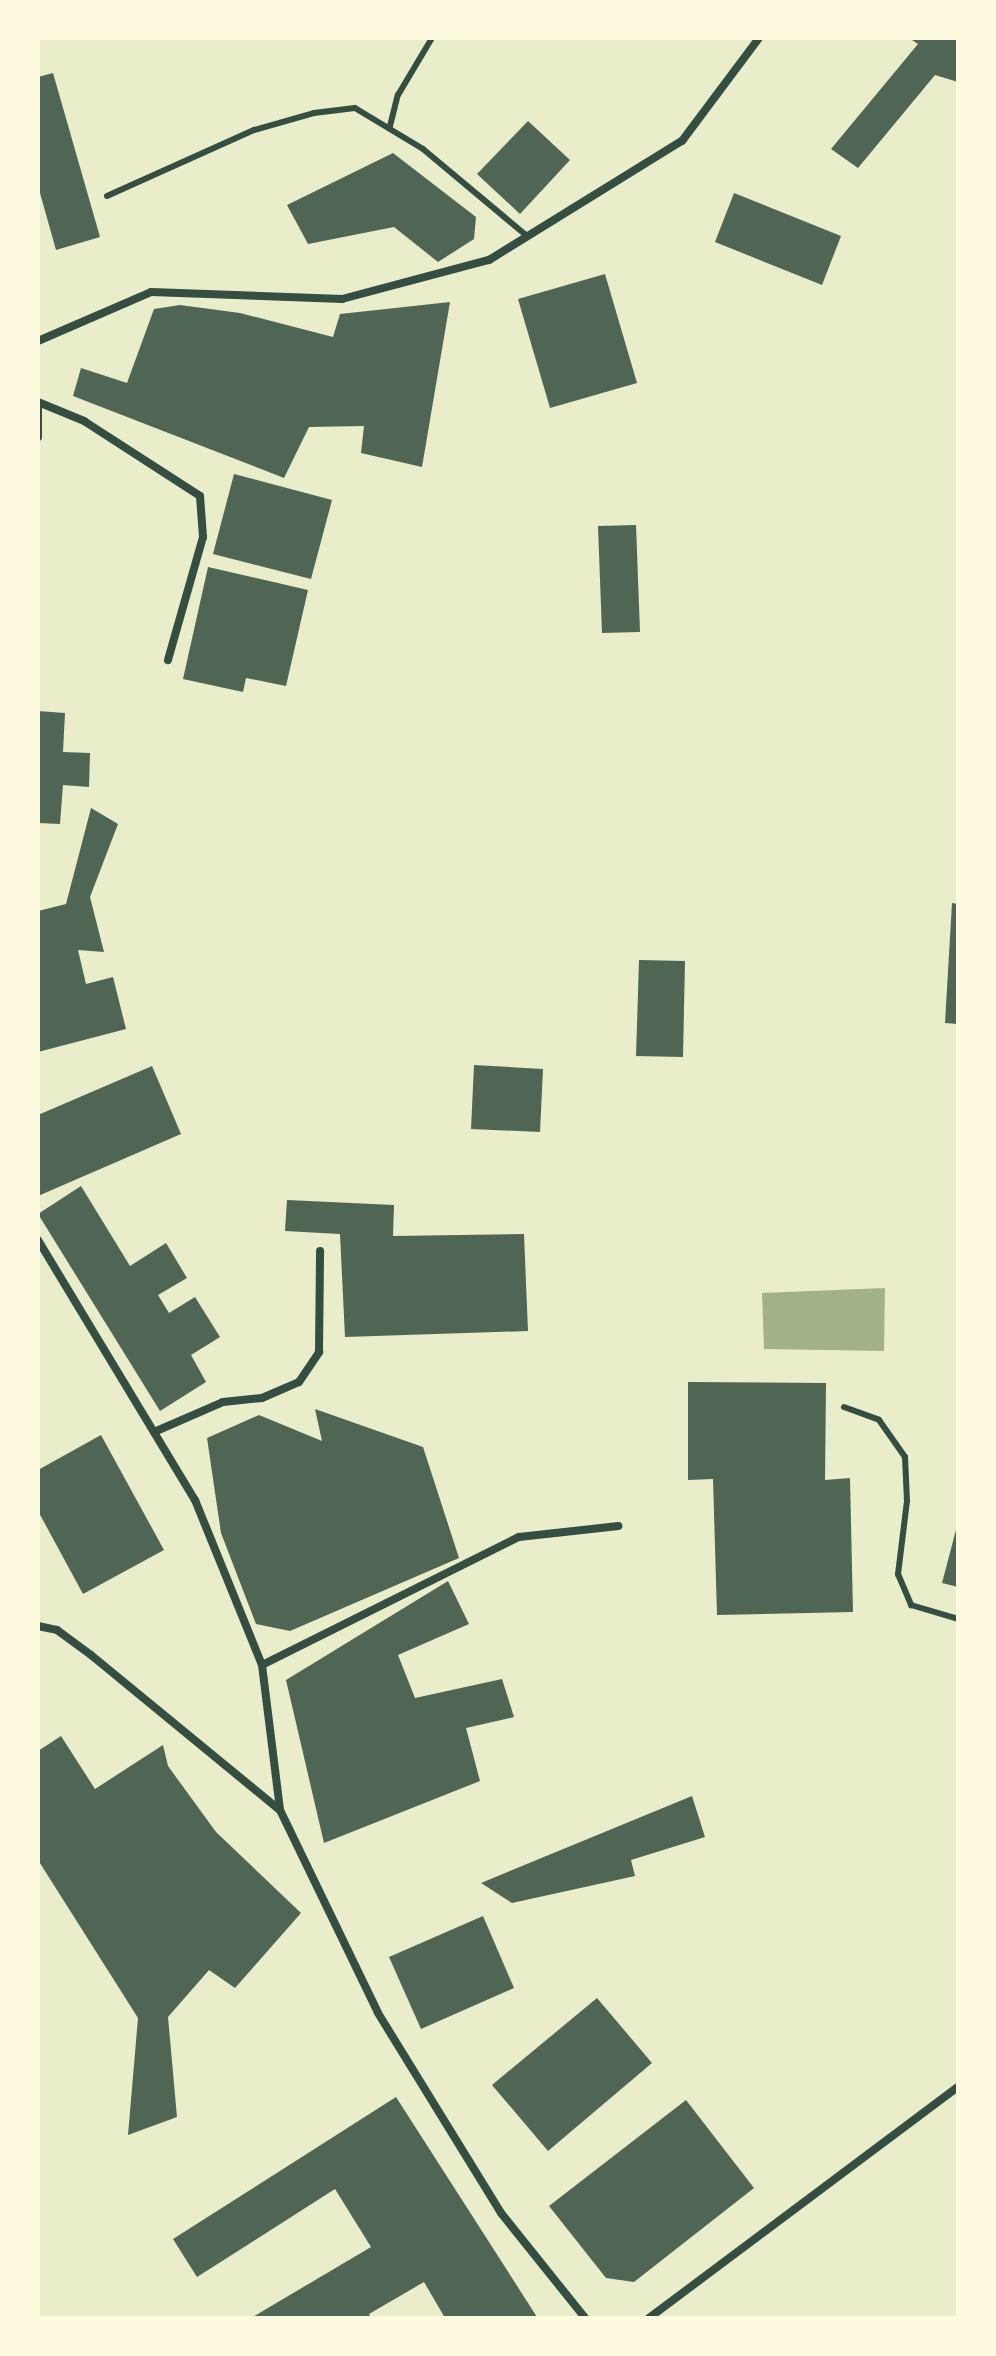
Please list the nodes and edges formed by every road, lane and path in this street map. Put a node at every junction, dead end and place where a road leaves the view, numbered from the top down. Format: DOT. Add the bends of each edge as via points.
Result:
graph roads {
  1 [pos="432,38"];
  2 [pos="759,38"];
  3 [pos="390,126"];
  4 [pos="107,196"];
  5 [pos="527,236"];
  6 [pos="38,341"];
  7 [pos="38,403"];
  8 [pos="38,437"];
  9 [pos="168,660"];
  10 [pos="38,1240"];
  11 [pos="320,1251"];
  12 [pos="844,1407"];
  13 [pos="154,1432"];
  14 [pos="618,1526"];
  15 [pos="958,1619"];
  16 [pos="38,1626"];
  17 [pos="262,1665"];
  18 [pos="280,1810"];
  19 [pos="958,2087"];
  20 [pos="585,2318"];
  21 [pos="649,2318"];
  1 -- 3 [label="lane" via="398,95"];
  2 -- 5 [label="street" via="682,141"];
  3 -- 4 [label="lane" via="355,108 314,113 254,130"];
  3 -- 5 [label="lane"];
  5 -- 6 [label="street" via="489,260 342,299 151,292"];
  7 -- 8 [label="street"];
  7 -- 9 [label="street" via="84,421 200,496 203,537"];
  10 -- 13 [label="street"];
  11 -- 13 [label="street" via="319,1352 299,1382 262,1398 223,1402"];
  12 -- 15 [label="lane" via="879,1420 905,1457 907,1501 898,1574 911,1605"];
  13 -- 17 [label="street" via="195,1500"];
  14 -- 17 [label="street" via="519,1537"];
  16 -- 18 [label="street" via="57,1630 91,1655"];
  17 -- 18 [label="street"];
  18 -- 20 [label="street" via="378,2013 501,2213"];
  19 -- 21 [label="street"];
}
